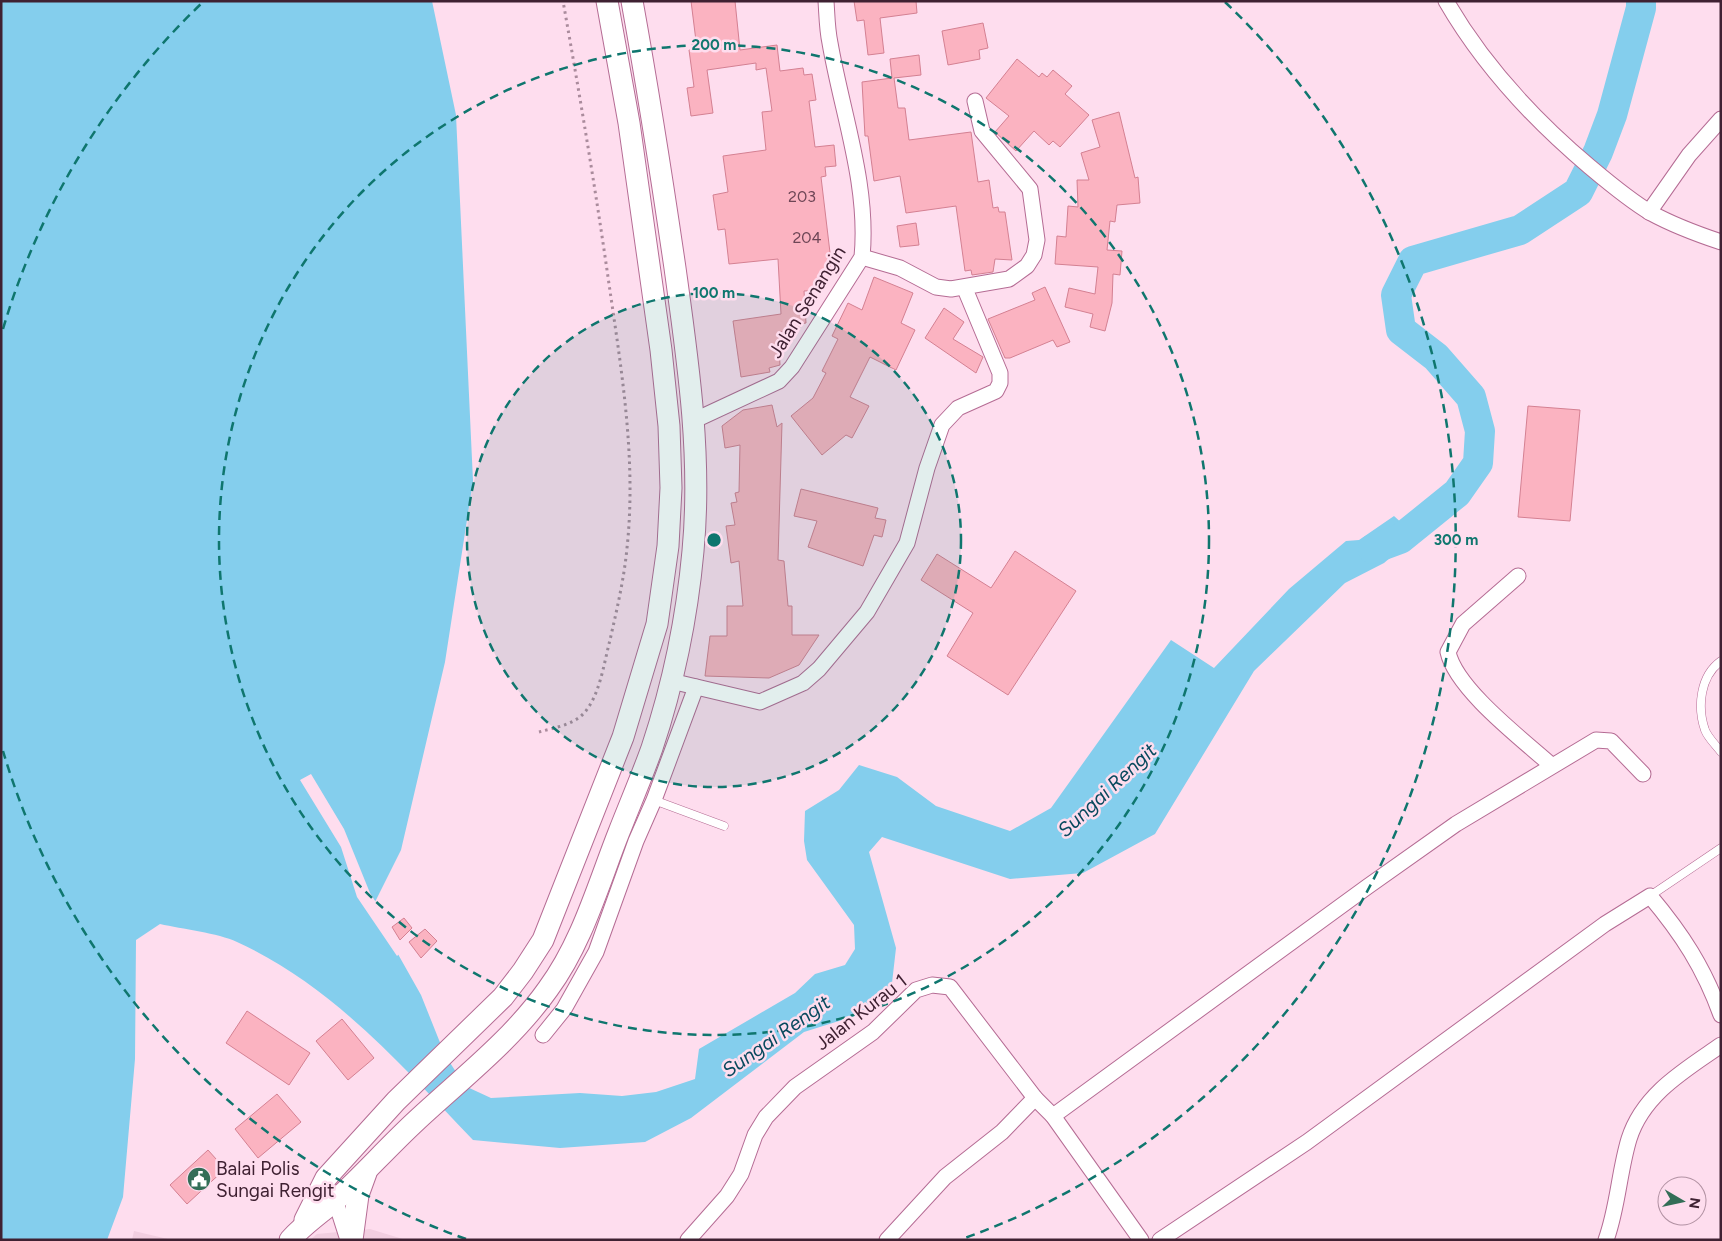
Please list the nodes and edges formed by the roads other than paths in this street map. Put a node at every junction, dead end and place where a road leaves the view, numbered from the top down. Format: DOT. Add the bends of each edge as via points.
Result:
graph roads {
  1 [pos="607,1"];
  2 [pos="632,1"];
  3 [pos="826,1"];
  4 [pos="1446,1"];
  5 [pos="975,101"];
  6 [pos="1721,119"];
  7 [pos="1650,212"];
  8 [pos="1721,242"];
  9 [pos="862,257"];
  10 [pos="965,288"];
  11 [pos="693,421"];
  12 [pos="1518,576"];
  13 [pos="1721,661"];
  14 [pos="670,681"];
  15 [pos="696,687"];
  16 [pos="1721,752"];
  17 [pos="1551,766"];
  18 [pos="1643,774"];
  19 [pos="644,796"];
  20 [pos="724,826"];
  21 [pos="1721,848"];
  22 [pos="1650,896"];
  23 [pos="1721,1015"];
  24 [pos="543,1035"];
  25 [pos="1721,1044"];
  26 [pos="1035,1098"];
  27 [pos="1053,1116"];
  28 [pos="367,1168"];
  29 [pos="326,1178"];
  30 [pos="336,1200"];
  31 [pos="296,1233"];
  32 [pos="348,1240"];
  33 [pos="352,1240"];
  34 [pos="688,1240"];
  35 [pos="887,1240"];
  36 [pos="1141,1240"];
  37 [pos="1160,1240"];
  38 [pos="1606,1240"];
  1 -- 29 [label="main road" via="629,123 669,426 671,488 668,546 656,624 623,737 543,940 523,971 470,1032 396,1102"];
  2 -- 11 [label="main road" via="686,347"];
  3 -- 9 [label="street, Jalan Senangin" via="830,42 857,175 864,236"];
  4 -- 7 [label="street" via="1465,34 1501,82 1570,150 1612,186"];
  5 -- 10 [label="street" via="982,132 1030,189 1036,240 1034,255 1019,274"];
  6 -- 7 [label="street" via="1689,154"];
  7 -- 8 [label="street" via="1680,228"];
  9 -- 10 [label="street" via="900,268 936,287"];
  9 -- 11 [label="street, Jalan Senangin" via="792,367 779,381"];
  10 -- 15 [label="street" via="1000,373 1000,383 996,391 958,408 942,425 906,543 867,612 819,669 789,690 760,702"];
  11 -- 14 [label="main road" via="696,491 693,552"];
  12 -- 17 [label="street" via="1463,624 1448,652 1451,664 1473,693"];
  13 -- 16 [label="lane" via="1708,674 1702,689 1701,712 1706,731"];
  14 -- 15 [label="street"];
  14 -- 19 [label="main road" via="652,747"];
  15 -- 19 [label="street"];
  17 -- 18 [label="street" via="1596,740 1605,739 1612,741"];
  17 -- 27 [label="street" via="1456,824"];
  19 -- 20 [label="lane"];
  19 -- 24 [label="street" via="636,841 596,952 564,1009"];
  19 -- 28 [label="main road" via="570,954 548,989 492,1053"];
  21 -- 22 [label="lane"];
  22 -- 23 [label="street" via="1681,933 1710,983"];
  22 -- 37 [label="street" via="1605,924 1307,1142"];
  25 -- 38 [label="street" via="1668,1081 1640,1113 1629,1138"];
  26 -- 27 [label="street, Jalan Kurau 1"];
  26 -- 34 [label="street, Jalan Kurau 1" via="950,987 932,985 916,990 873,1032 795,1087 766,1116 755,1135 741,1174 727,1196"];
  26 -- 35 [label="street" via="1002,1132 945,1177"];
  27 -- 36 [label="street, Jalan Kurau 1"];
  28 -- 30 [label="main road"];
  28 -- 33 [label="main road" via="358,1195"];
  29 -- 30 [label="street"];
  29 -- 31 [label="main road"];
  30 -- 31 [label="main road"];
  30 -- 32 [label="street"];
}
